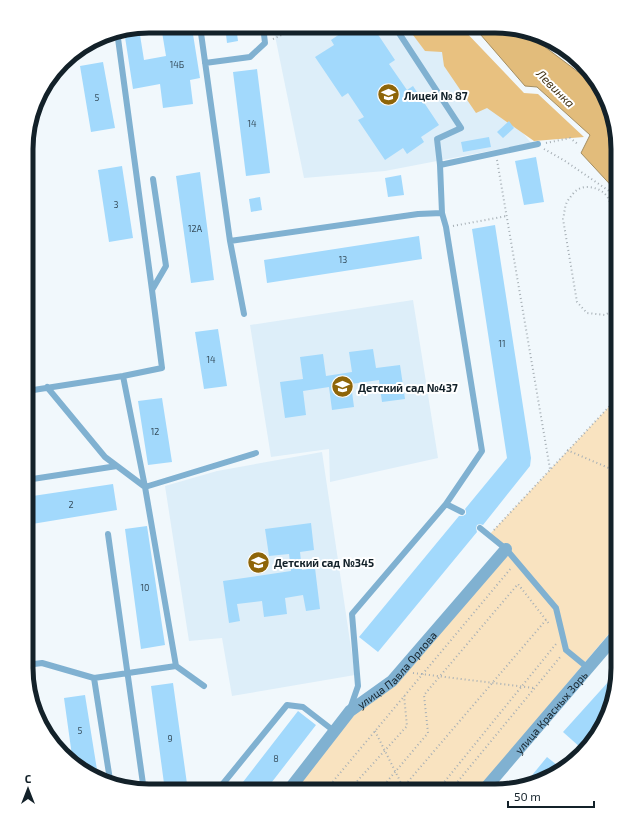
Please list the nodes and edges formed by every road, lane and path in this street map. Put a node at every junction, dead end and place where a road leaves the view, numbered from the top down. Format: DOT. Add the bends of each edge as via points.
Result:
graph roads {
  1 [pos="201,33"];
  2 [pos="264,33"];
  3 [pos="286,33"];
  4 [pos="400,33"];
  5 [pos="118,37"];
  6 [pos="265,43"];
  7 [pos="205,63"];
  8 [pos="538,144"];
  9 [pos="579,145"];
  10 [pos="496,154"];
  11 [pos="440,165"];
  12 [pos="154,179"];
  13 [pos="611,192"];
  14 [pos="611,209"];
  15 [pos="442,213"];
  16 [pos="507,216"];
  17 [pos="446,227"];
  18 [pos="230,241"];
  19 [pos="152,290"];
  20 [pos="611,311"];
  21 [pos="244,314"];
  22 [pos="123,376"];
  23 [pos="47,387"];
  24 [pos="33,390"];
  25 [pos="611,404"];
  26 [pos="567,450"];
  27 [pos="256,453"];
  28 [pos="117,466"];
  29 [pos="550,469"];
  30 [pos="611,469"];
  31 [pos="33,479"];
  32 [pos="145,487"];
  33 [pos="446,504"];
  34 [pos="462,512"];
  35 [pos="480,528"];
  36 [pos="108,534"];
  37 [pos="489,535"];
  38 [pos="506,549"];
  39 [pos="516,561"];
  40 [pos="546,620"];
  41 [pos="552,626"];
  42 [pos="554,639"];
  43 [pos="611,641"];
  44 [pos="566,650"];
  45 [pos="33,665"];
  46 [pos="176,666"];
  47 [pos="588,668"];
  48 [pos="400,671"];
  49 [pos="126,672"];
  50 [pos="422,674"];
  51 [pos="440,676"];
  52 [pos="94,678"];
  53 [pos="492,683"];
  54 [pos="204,686"];
  55 [pos="522,686"];
  56 [pos="535,688"];
  57 [pos="404,696"];
  58 [pos="350,711"];
  59 [pos="334,731"];
  60 [pos="374,731"];
  61 [pos="384,751"];
  62 [pos="395,772"];
  63 [pos="110,777"];
  64 [pos="143,784"];
  65 [pos="223,784"];
  66 [pos="293,784"];
  67 [pos="330,784"];
  68 [pos="354,784"];
  69 [pos="385,784"];
  70 [pos="401,784"];
  71 [pos="406,784"];
  72 [pos="443,784"];
  73 [pos="456,784"];
  74 [pos="489,784"];
  1 -- 7 [label="lane"];
  2 -- 6 [label="lane"];
  3 -- 6 [label="path"];
  4 -- 11 [label="lane" via="461,128 437,139"];
  5 -- 19 [label="lane"];
  6 -- 7 [label="lane" via="250,57"];
  7 -- 18 [label="lane"];
  8 -- 9 [label="path" via="570,138"];
  8 -- 10 [label="lane"];
  8 -- 13 [label="path"];
  10 -- 11 [label="lane"];
  10 -- 16 [label="path"];
  11 -- 15 [label="lane"];
  12 -- 19 [label="lane" via="166,266"];
  14 -- 20 [label="path" via="609,199 601,191 584,187 577,190 565,205 563,219 577,302 587,313 605,315"];
  15 -- 17 [label="lane"];
  15 -- 18 [label="lane" via="418,214"];
  16 -- 17 [label="path"];
  16 -- 29 [label="path"];
  17 -- 33 [label="lane" via="482,451"];
  18 -- 21 [label="lane"];
  19 -- 22 [label="lane" via="162,368"];
  22 -- 23 [label="lane"];
  22 -- 32 [label="lane"];
  23 -- 24 [label="lane"];
  23 -- 28 [label="lane" via="105,456"];
  25 -- 26 [label="path"];
  26 -- 29 [label="path"];
  26 -- 30 [label="path"];
  27 -- 32 [label="lane"];
  28 -- 31 [label="lane"];
  28 -- 32 [label="lane"];
  29 -- 37 [label="path"];
  32 -- 46 [label="lane"];
  33 -- 34 [label="lane"];
  33 -- 58 [label="lane" via="352,614 358,686"];
  35 -- 37 [label="lane"];
  36 -- 49 [label="lane"];
  37 -- 38 [label="lane"];
  38 -- 39 [label="lane"];
  38 -- 48 [label="street, улица Павла Орлова"];
  39 -- 44 [label="lane" via="556,608"];
  39 -- 50 [label="path"];
  40 -- 41 [label="path"];
  40 -- 51 [label="path" via="518,584"];
  40 -- 53 [label="path"];
  42 -- 55 [label="path" via="556,645"];
  43 -- 47 [label="street, улица Красных Зорь"];
  44 -- 47 [label="lane"];
  44 -- 56 [label="path"];
  45 -- 52 [label="lane" via="42,663"];
  46 -- 49 [label="lane"];
  46 -- 54 [label="lane"];
  47 -- 74 [label="street, улица Красных Зорь"];
  48 -- 50 [label="path"];
  48 -- 58 [label="street, улица Павла Орлова" via="392,681"];
  49 -- 52 [label="lane"];
  49 -- 64 [label="lane"];
  50 -- 51 [label="path"];
  50 -- 57 [label="path"];
  51 -- 53 [label="path"];
  51 -- 62 [label="path" via="424,695 428,733"];
  52 -- 63 [label="lane"];
  53 -- 55 [label="path"];
  53 -- 71 [label="path"];
  55 -- 56 [label="path"];
  55 -- 72 [label="path"];
  56 -- 73 [label="path"];
  57 -- 60 [label="path"];
  57 -- 61 [label="path" via="406,726"];
  58 -- 59 [label="street, улица Павла Орлова"];
  59 -- 65 [label="lane" via="303,707 287,705"];
  59 -- 66 [label="street, улица Павла Орлова"];
  60 -- 61 [label="path"];
  60 -- 67 [label="path"];
  61 -- 62 [label="path"];
  61 -- 68 [label="path"];
  62 -- 69 [label="path"];
  62 -- 70 [label="path"];
}
